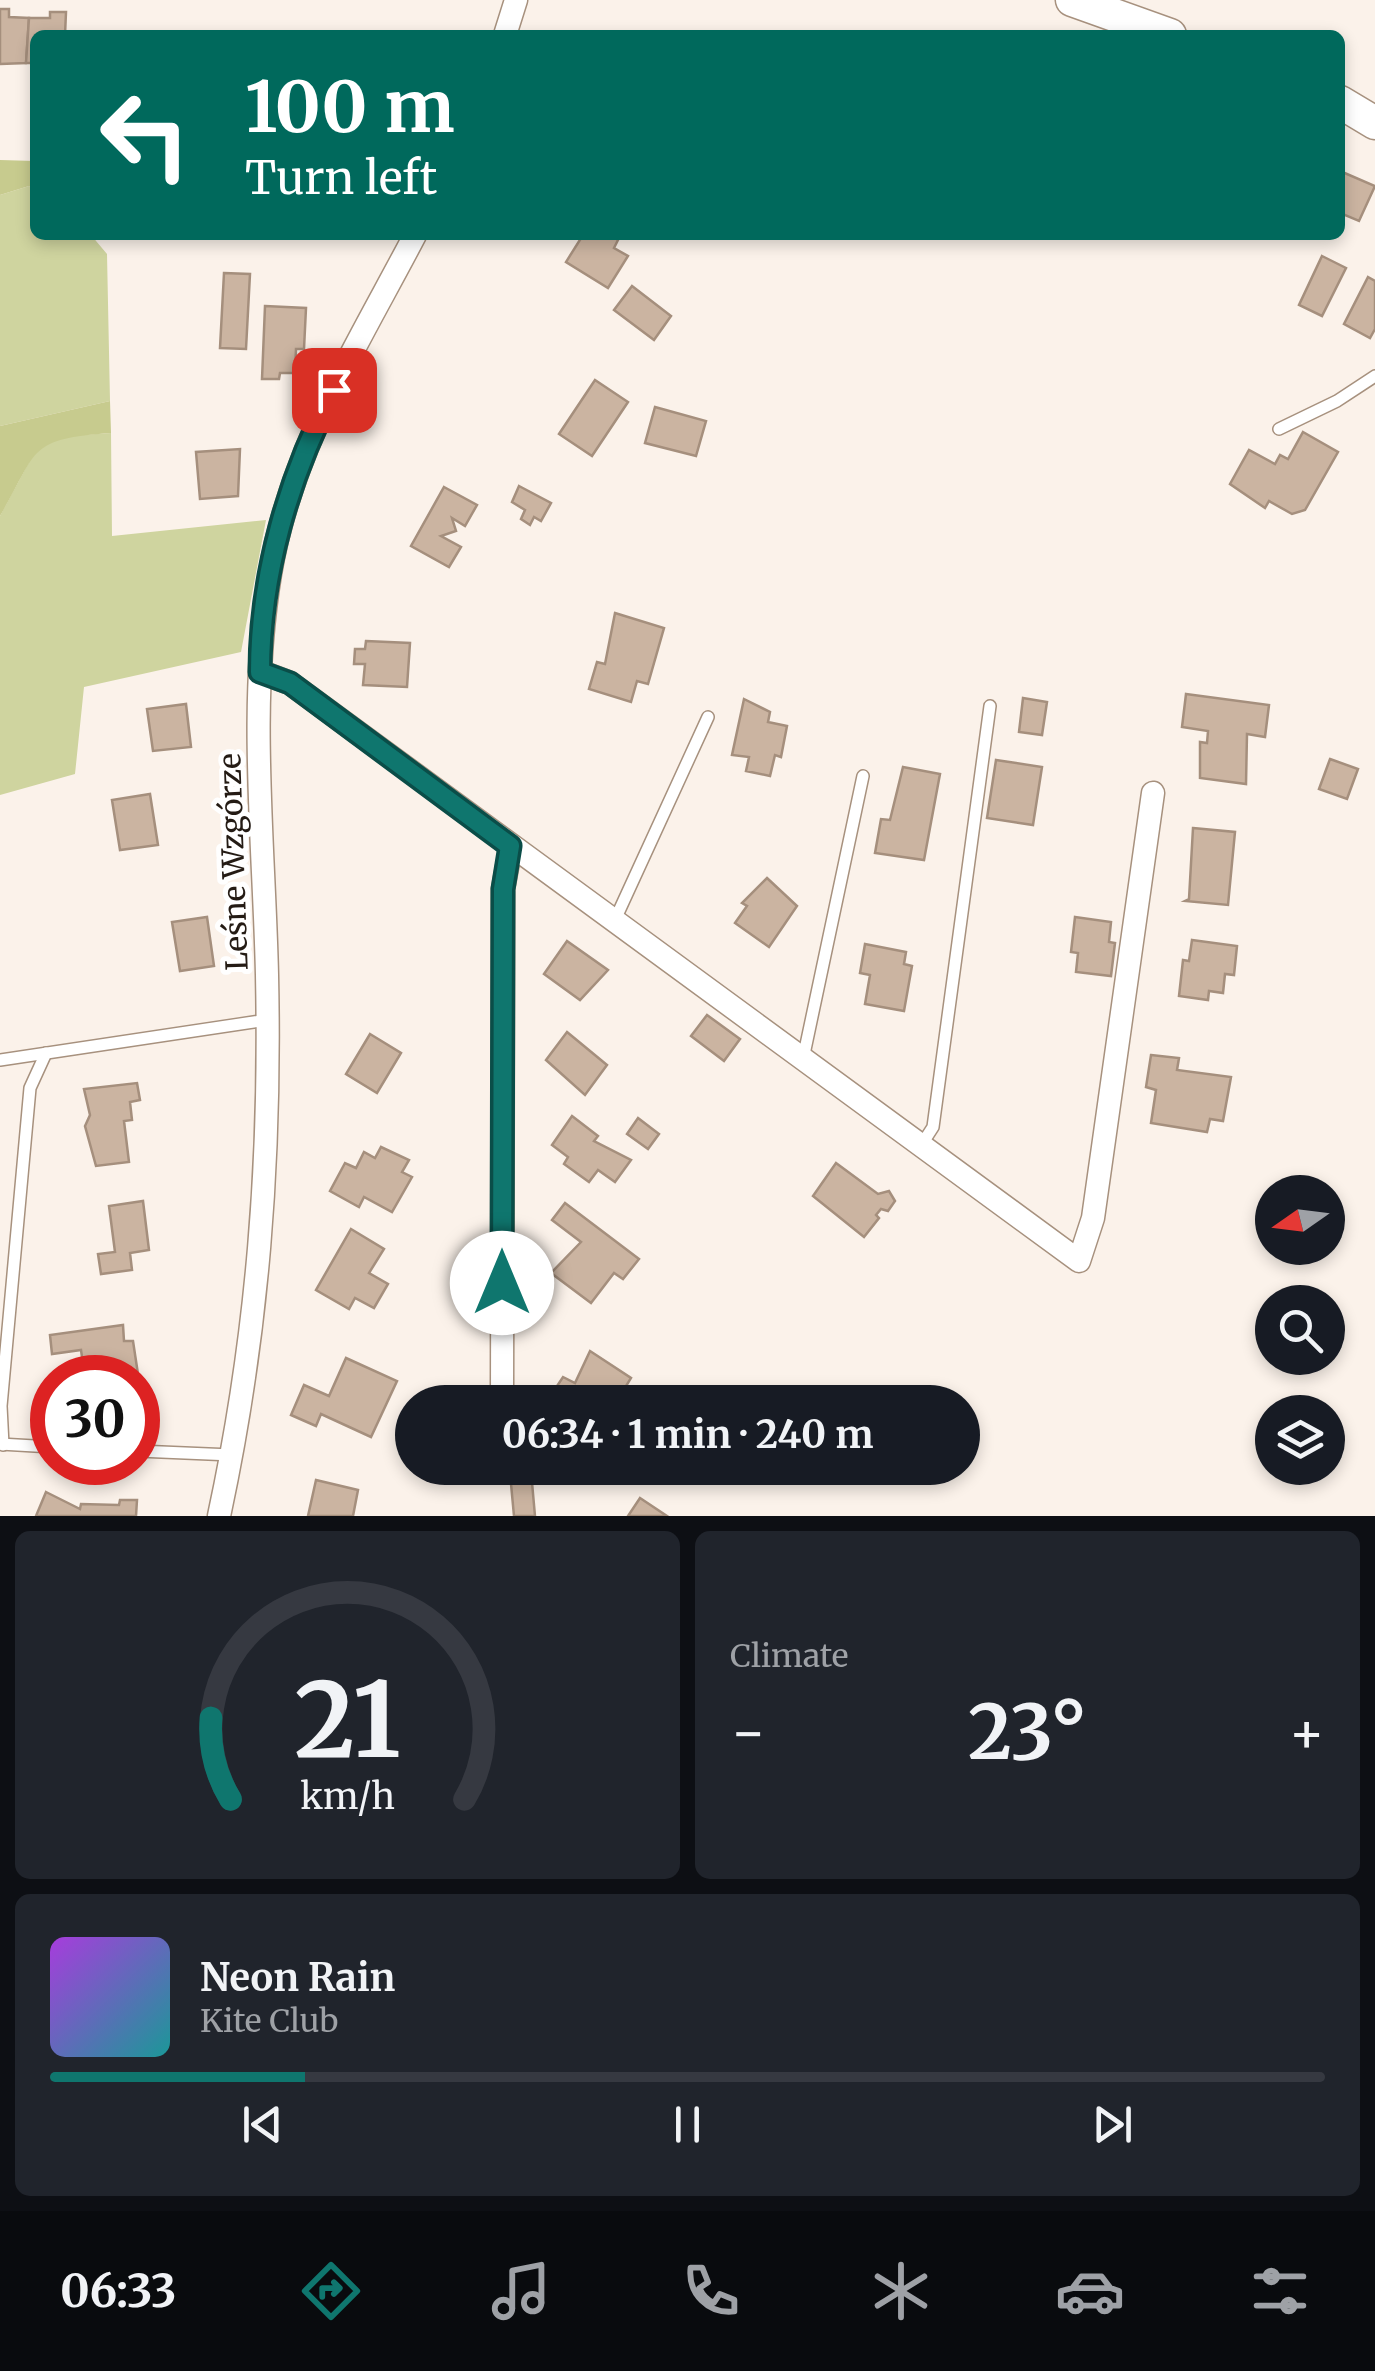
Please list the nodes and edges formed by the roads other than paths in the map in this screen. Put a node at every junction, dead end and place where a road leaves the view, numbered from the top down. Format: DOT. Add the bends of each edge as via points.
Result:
graph roads {
  1 [pos="516,0"];
  2 [pos="1072,0"];
  3 [pos="507,30"];
  4 [pos="1156,30"];
  5 [pos="1345,105"];
  6 [pos="1375,123"];
  7 [pos="412,240"];
  8 [pos="1375,376"];
  9 [pos="1279,428"];
  10 [pos="260,672"];
  11 [pos="990,706"];
  12 [pos="708,717"];
  13 [pos="862,776"];
  14 [pos="1153,793"];
  15 [pos="510,846"];
  16 [pos="614,922"];
  17 [pos="267,1020"];
  18 [pos="46,1052"];
  19 [pos="804,1059"];
  20 [pos="0,1060"];
  21 [pos="922,1144"];
  22 [pos="502,1385"];
  23 [pos="1,1444"];
  24 [pos="30,1446"];
  25 [pos="160,1451"];
  26 [pos="232,1455"];
  27 [pos="219,1516"];
  1 -- 3 [label="street"];
  2 -- 4 [label="street"];
  5 -- 6 [label="street"];
  7 -- 10 [label="street, Leśne Wzgórze" via="317,420 289,493 270,572"];
  8 -- 9 [label="lane"];
  10 -- 15 [label="street" via="290,683"];
  10 -- 17 [label="street, Leśne Wzgórze"];
  11 -- 21 [label="lane" via="933,1128"];
  12 -- 16 [label="lane"];
  13 -- 19 [label="lane"];
  14 -- 21 [label="street" via="1093,1218 1079,1261"];
  15 -- 16 [label="street"];
  15 -- 22 [label="street" via="503,889"];
  16 -- 19 [label="street"];
  17 -- 18 [label="lane"];
  17 -- 26 [label="street, Leśne Wzgórze" via="259,1287"];
  18 -- 20 [label="lane"];
  18 -- 23 [label="lane" via="30,1088"];
  19 -- 21 [label="street"];
  23 -- 24 [label="lane"];
  25 -- 26 [label="lane"];
  26 -- 27 [label="street, Leśne Wzgórze"];
}
